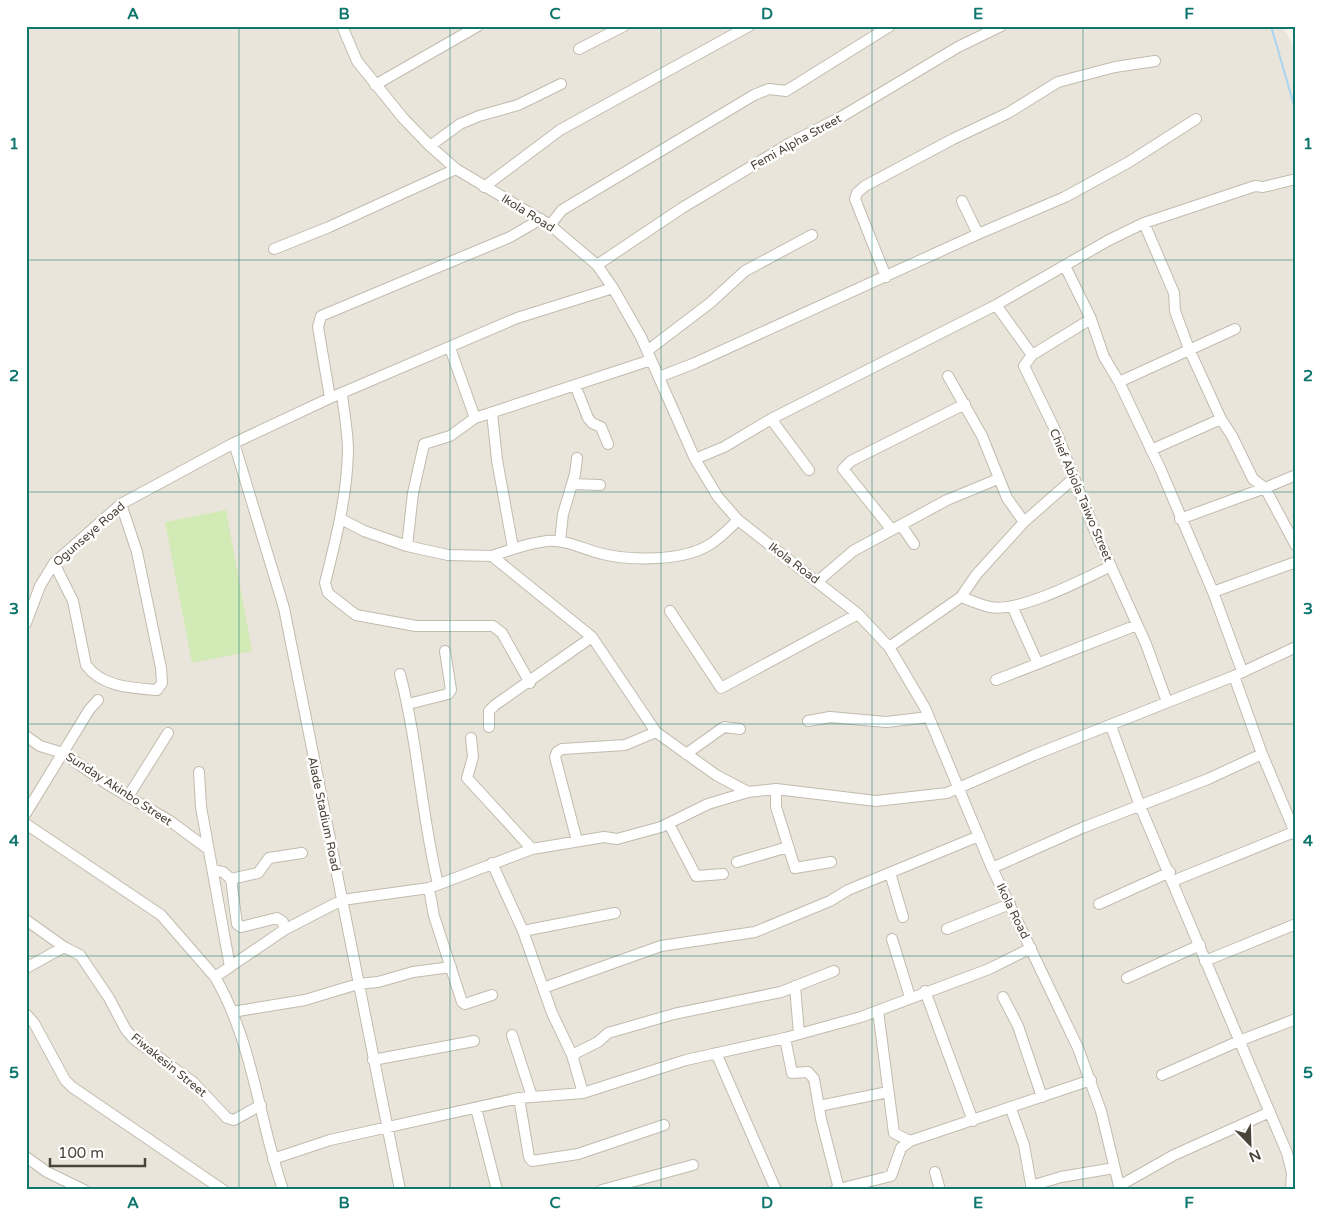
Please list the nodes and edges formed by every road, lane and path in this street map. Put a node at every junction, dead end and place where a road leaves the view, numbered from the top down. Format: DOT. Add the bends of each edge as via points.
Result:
graph roads {
  1 [pos="342,26"];
  2 [pos="478,26"];
  3 [pos="624,26"];
  4 [pos="749,26"];
  5 [pos="890,26"];
  6 [pos="1001,26"];
  7 [pos="579,49"];
  8 [pos="1155,61"];
  9 [pos="561,84"];
  10 [pos="375,85"];
  11 [pos="1196,119"];
  12 [pos="430,146"];
  13 [pos="456,169"];
  14 [pos="1296,179"];
  15 [pos="484,186"];
  16 [pos="962,201"];
  17 [pos="541,219"];
  18 [pos="1144,223"];
  19 [pos="550,225"];
  20 [pos="978,234"];
  21 [pos="812,235"];
  22 [pos="274,249"];
  23 [pos="597,265"];
  24 [pos="1065,266"];
  25 [pos="886,277"];
  26 [pos="613,288"];
  27 [pos="996,305"];
  28 [pos="1091,319"];
  29 [pos="1235,328"];
  30 [pos="450,348"];
  31 [pos="1189,349"];
  32 [pos="1032,355"];
  33 [pos="649,356"];
  34 [pos="948,376"];
  35 [pos="659,377"];
  36 [pos="1119,382"];
  37 [pos="575,385"];
  38 [pos="342,394"];
  39 [pos="330,398"];
  40 [pos="965,404"];
  41 [pos="492,413"];
  42 [pos="475,418"];
  43 [pos="1221,418"];
  44 [pos="772,419"];
  45 [pos="234,443"];
  46 [pos="608,444"];
  47 [pos="1151,450"];
  48 [pos="577,458"];
  49 [pos="696,459"];
  50 [pos="809,470"];
  51 [pos="1296,475"];
  52 [pos="1074,478"];
  53 [pos="998,479"];
  54 [pos="572,484"];
  55 [pos="600,485"];
  56 [pos="1265,488"];
  57 [pos="121,504"];
  58 [pos="341,519"];
  59 [pos="1180,519"];
  60 [pos="738,520"];
  61 [pos="1024,522"];
  62 [pos="897,528"];
  63 [pos="560,542"];
  64 [pos="914,544"];
  65 [pos="407,546"];
  66 [pos="1296,546"];
  67 [pos="513,548"];
  68 [pos="492,556"];
  69 [pos="1296,562"];
  70 [pos="54,563"];
  71 [pos="1111,566"];
  72 [pos="818,582"];
  73 [pos="1213,592"];
  74 [pos="961,597"];
  75 [pos="1012,606"];
  76 [pos="670,611"];
  77 [pos="858,614"];
  78 [pos="26,623"];
  79 [pos="1137,625"];
  80 [pos="592,636"];
  81 [pos="889,647"];
  82 [pos="1296,647"];
  83 [pos="445,651"];
  84 [pos="1038,664"];
  85 [pos="400,674"];
  86 [pos="1238,674"];
  87 [pos="996,680"];
  88 [pos="530,683"];
  89 [pos="98,700"];
  90 [pos="1166,702"];
  91 [pos="408,704"];
  92 [pos="929,717"];
  93 [pos="808,720"];
  94 [pos="1111,726"];
  95 [pos="489,727"];
  96 [pos="740,728"];
  97 [pos="656,732"];
  98 [pos="168,733"];
  99 [pos="26,736"];
  100 [pos="471,738"];
  101 [pos="63,752"];
  102 [pos="686,754"];
  103 [pos="1262,754"];
  104 [pos="199,772"];
  105 [pos="958,788"];
  106 [pos="776,789"];
  107 [pos="748,792"];
  108 [pos="129,795"];
  109 [pos="1140,806"];
  110 [pos="26,813"];
  111 [pos="26,824"];
  112 [pos="669,824"];
  113 [pos="1295,834"];
  114 [pos="978,836"];
  115 [pos="577,841"];
  116 [pos="788,847"];
  117 [pos="208,849"];
  118 [pos="532,849"];
  119 [pos="302,853"];
  120 [pos="737,862"];
  121 [pos="831,862"];
  122 [pos="492,864"];
  123 [pos="992,868"];
  124 [pos="213,870"];
  125 [pos="890,872"];
  126 [pos="723,874"];
  127 [pos="1172,877"];
  128 [pos="231,879"];
  129 [pos="433,886"];
  130 [pos="342,900"];
  131 [pos="1010,904"];
  132 [pos="1098,904"];
  133 [pos="615,913"];
  134 [pos="904,917"];
  135 [pos="26,920"];
  136 [pos="1296,924"];
  137 [pos="947,929"];
  138 [pos="284,930"];
  139 [pos="523,931"];
  140 [pos="892,939"];
  141 [pos="1200,946"];
  142 [pos="64,947"];
  143 [pos="1031,948"];
  144 [pos="1206,961"];
  145 [pos="230,967"];
  146 [pos="451,967"];
  147 [pos="26,968"];
  148 [pos="834,971"];
  149 [pos="215,978"];
  150 [pos="1127,978"];
  151 [pos="358,984"];
  152 [pos="795,986"];
  153 [pos="543,988"];
  154 [pos="925,992"];
  155 [pos="492,996"];
  156 [pos="910,997"];
  157 [pos="1003,997"];
  158 [pos="878,1011"];
  159 [pos="232,1012"];
  160 [pos="26,1014"];
  161 [pos="1296,1019"];
  162 [pos="799,1034"];
  163 [pos="512,1035"];
  164 [pos="784,1038"];
  165 [pos="474,1041"];
  166 [pos="1239,1041"];
  167 [pos="716,1053"];
  168 [pos="572,1055"];
  169 [pos="373,1060"];
  170 [pos="1162,1075"];
  171 [pos="1091,1080"];
  172 [pos="888,1092"];
  173 [pos="583,1093"];
  174 [pos="1042,1096"];
  175 [pos="532,1097"];
  176 [pos="519,1098"];
  177 [pos="261,1105"];
  178 [pos="819,1106"];
  179 [pos="476,1108"];
  180 [pos="1011,1109"];
  181 [pos="1270,1112"];
  182 [pos="973,1121"];
  183 [pos="664,1125"];
  184 [pos="387,1127"];
  185 [pos="910,1140"];
  186 [pos="26,1157"];
  187 [pos="272,1159"];
  188 [pos="693,1165"];
  189 [pos="1114,1168"];
  190 [pos="935,1172"];
  191 [pos="1119,1188"];
  192 [pos="608,1189"];
  193 [pos="837,1189"];
  194 [pos="1031,1189"];
  195 [pos="84,1190"];
  196 [pos="222,1190"];
  197 [pos="284,1190"];
  198 [pos="400,1190"];
  199 [pos="497,1190"];
  200 [pos="776,1190"];
  201 [pos="940,1190"];
  202 [pos="1291,1190"];
  1 -- 10 [label="street, Ikola Road" via="357,61"];
  2 -- 10 [label="street"];
  3 -- 7 [label="street"];
  4 -- 15 [label="street" via="560,130"];
  5 -- 19 [label="street" via="786,91 769,89 736,105 562,210"];
  6 -- 23 [label="street, Femi Alpha Street" via="958,47 841,117 792,142 682,208"];
  8 -- 25 [label="street" via="1115,67 1058,82 1008,113 865,186 855,199"];
  9 -- 12 [label="street" via="518,105 460,124"];
  10 -- 12 [label="street, Ikola Road"];
  11 -- 20 [label="street" via="1075,192"];
  12 -- 13 [label="street, Ikola Road"];
  13 -- 15 [label="street, Ikola Road"];
  13 -- 22 [label="street"];
  14 -- 18 [label="street" via="1255,186"];
  15 -- 17 [label="street, Ikola Road"];
  16 -- 20 [label="street"];
  17 -- 19 [label="street, Ikola Road"];
  17 -- 39 [label="street" via="510,237 322,316 318,327"];
  18 -- 24 [label="street"];
  18 -- 31 [label="street" via="1174,293 1175,311"];
  19 -- 23 [label="street, Ikola Road"];
  20 -- 25 [label="street"];
  21 -- 33 [label="street" via="745,271"];
  23 -- 26 [label="street, Ikola Road"];
  24 -- 27 [label="street"];
  24 -- 28 [label="street"];
  25 -- 35 [label="street"];
  26 -- 30 [label="street, Ogunseye Road" via="517,318"];
  26 -- 33 [label="street, Ikola Road"];
  27 -- 32 [label="street"];
  27 -- 44 [label="street"];
  28 -- 32 [label="street"];
  28 -- 36 [label="street" via="1104,357"];
  29 -- 31 [label="street"];
  30 -- 38 [label="street, Ogunseye Road"];
  30 -- 42 [label="street"];
  31 -- 36 [label="street"];
  31 -- 43 [label="street"];
  32 -- 52 [label="street, Chief Abiola Taiwo Street" via="1024,366 1025,370 1057,434"];
  33 -- 35 [label="street, Ikola Road"];
  33 -- 37 [label="street"];
  34 -- 40 [label="street"];
  35 -- 49 [label="street, Ikola Road"];
  36 -- 47 [label="street"];
  37 -- 41 [label="street"];
  37 -- 46 [label="street" via="588,418 601,427"];
  38 -- 39 [label="street, Ogunseye Road"];
  38 -- 58 [label="street" via="348,449"];
  39 -- 45 [label="street, Ogunseye Road"];
  40 -- 53 [label="street" via="982,436"];
  40 -- 62 [label="street" via="843,469"];
  41 -- 42 [label="street"];
  41 -- 67 [label="street"];
  42 -- 65 [label="street" via="450,436 422,446"];
  43 -- 47 [label="street"];
  43 -- 56 [label="street" via="1253,479"];
  44 -- 49 [label="street"];
  44 -- 50 [label="street"];
  45 -- 57 [label="street, Ogunseye Road"];
  45 -- 130 [label="street, Alade Stadium Road" via="284,608"];
  47 -- 59 [label="street"];
  48 -- 54 [label="street"];
  49 -- 60 [label="street, Ikola Road" via="718,497"];
  51 -- 56 [label="street"];
  52 -- 61 [label="street"];
  52 -- 71 [label="street, Chief Abiola Taiwo Street"];
  53 -- 61 [label="street"];
  53 -- 62 [label="street" via="947,500"];
  54 -- 55 [label="street"];
  54 -- 63 [label="street" via="563,514"];
  56 -- 59 [label="street"];
  56 -- 66 [label="street"];
  57 -- 70 [label="street, Ogunseye Road"];
  57 -- 70 [label="street" via="137,552 161,668 162,684 157,690 106,682 89,669 73,601"];
  58 -- 65 [label="street"];
  58 -- 88 [label="street" via="325,583 334,598 356,615 416,626 493,626 502,633"];
  59 -- 73 [label="street"];
  60 -- 63 [label="street" via="708,546 694,552 652,558 615,556"];
  60 -- 72 [label="street, Ikola Road"];
  61 -- 74 [label="street" via="976,575"];
  62 -- 64 [label="street"];
  62 -- 72 [label="street" via="853,551"];
  63 -- 67 [label="street" via="547,541"];
  65 -- 68 [label="street" via="448,555"];
  67 -- 68 [label="street"];
  68 -- 80 [label="street"];
  69 -- 73 [label="street"];
  70 -- 78 [label="street, Ogunseye Road" via="40,586"];
  71 -- 75 [label="street" via="1057,591"];
  71 -- 79 [label="street, Chief Abiola Taiwo Street"];
  72 -- 77 [label="street, Ikola Road"];
  73 -- 86 [label="street"];
  74 -- 75 [label="street" via="992,607"];
  74 -- 81 [label="street"];
  75 -- 84 [label="street"];
  76 -- 77 [label="street" via="721,688"];
  77 -- 81 [label="street, Ikola Road"];
  79 -- 84 [label="street"];
  79 -- 90 [label="street, Chief Abiola Taiwo Street"];
  80 -- 88 [label="street"];
  80 -- 97 [label="street"];
  81 -- 92 [label="street, Ikola Road"];
  82 -- 86 [label="street"];
  83 -- 91 [label="street" via="448,694"];
  84 -- 87 [label="street"];
  85 -- 91 [label="street"];
  86 -- 90 [label="street"];
  86 -- 103 [label="street"];
  88 -- 95 [label="street" via="489,711"];
  89 -- 101 [label="street"];
  90 -- 94 [label="street"];
  91 -- 129 [label="street"];
  92 -- 93 [label="street" via="886,722 830,717"];
  92 -- 105 [label="street, Ikola Road"];
  94 -- 105 [label="street"];
  94 -- 109 [label="street"];
  96 -- 102 [label="street" via="724,727"];
  97 -- 102 [label="street"];
  97 -- 115 [label="street" via="626,745 557,752 555,756"];
  98 -- 108 [label="street"];
  99 -- 101 [label="street, Sunday Akinbo Street" via="40,746"];
  100 -- 118 [label="street" via="473,757 468,778"];
  101 -- 108 [label="street, Sunday Akinbo Street"];
  101 -- 110 [label="street"];
  102 -- 107 [label="street"];
  103 -- 109 [label="street"];
  103 -- 113 [label="street"];
  104 -- 117 [label="street"];
  105 -- 106 [label="street" via="947,793 876,801"];
  105 -- 114 [label="street, Ikola Road"];
  106 -- 107 [label="street"];
  106 -- 116 [label="street" via="776,807"];
  107 -- 112 [label="street" via="708,804"];
  108 -- 117 [label="street, Sunday Akinbo Street"];
  109 -- 123 [label="street"];
  109 -- 127 [label="street"];
  111 -- 149 [label="street" via="161,915"];
  112 -- 115 [label="street" via="617,839 604,837"];
  112 -- 126 [label="street" via="696,876"];
  113 -- 127 [label="street"];
  114 -- 123 [label="street, Ikola Road"];
  114 -- 125 [label="street"];
  115 -- 118 [label="street"];
  116 -- 120 [label="street"];
  116 -- 121 [label="street" via="797,869"];
  117 -- 124 [label="street"];
  118 -- 122 [label="street"];
  119 -- 128 [label="street" via="269,858 258,873"];
  122 -- 129 [label="street"];
  122 -- 139 [label="street"];
  123 -- 131 [label="street, Ikola Road"];
  124 -- 128 [label="street" via="223,872"];
  124 -- 145 [label="street"];
  125 -- 134 [label="street"];
  125 -- 153 [label="street" via="755,932 661,946"];
  127 -- 132 [label="street"];
  127 -- 141 [label="street"];
  128 -- 138 [label="street" via="237,924 251,926 277,918 283,922"];
  129 -- 130 [label="street"];
  129 -- 146 [label="street" via="434,916"];
  130 -- 138 [label="street"];
  130 -- 151 [label="street, Alade Stadium Road"];
  131 -- 137 [label="street"];
  131 -- 143 [label="street, Ikola Road"];
  133 -- 139 [label="street"];
  135 -- 142 [label="street, Fiwakesin Street"];
  136 -- 144 [label="street"];
  138 -- 145 [label="street"];
  139 -- 153 [label="street"];
  140 -- 156 [label="street"];
  141 -- 144 [label="street"];
  141 -- 150 [label="street"];
  142 -- 147 [label="street"];
  142 -- 177 [label="street, Fiwakesin Street" via="80,954 130,1035 193,1082 226,1118 234,1120"];
  143 -- 154 [label="street" via="989,969"];
  143 -- 171 [label="street, Ikola Road"];
  144 -- 166 [label="street"];
  145 -- 149 [label="street"];
  146 -- 151 [label="street"];
  146 -- 155 [label="street" via="463,1003"];
  148 -- 152 [label="street"];
  149 -- 159 [label="street"];
  151 -- 159 [label="street" via="305,1000"];
  151 -- 169 [label="street, Alade Stadium Road"];
  152 -- 162 [label="street"];
  152 -- 168 [label="street" via="762,997 674,1014 608,1033"];
  153 -- 168 [label="street"];
  154 -- 156 [label="street"];
  154 -- 182 [label="street"];
  156 -- 158 [label="street"];
  157 -- 174 [label="street" via="1018,1026"];
  158 -- 162 [label="street"];
  158 -- 172 [label="street"];
  159 -- 177 [label="street"];
  160 -- 196 [label="street" via="72,1087"];
  161 -- 166 [label="street"];
  162 -- 164 [label="street"];
  163 -- 175 [label="street"];
  164 -- 167 [label="street"];
  164 -- 178 [label="street" via="792,1072 812,1074"];
  165 -- 169 [label="street"];
  166 -- 170 [label="street"];
  166 -- 181 [label="street"];
  167 -- 173 [label="street"];
  167 -- 200 [label="street"];
  168 -- 173 [label="street"];
  169 -- 184 [label="street, Alade Stadium Road"];
  171 -- 174 [label="street"];
  171 -- 189 [label="street, Ikola Road"];
  172 -- 178 [label="street"];
  172 -- 185 [label="street" via="894,1133"];
  173 -- 175 [label="street"];
  174 -- 180 [label="street"];
  175 -- 176 [label="street"];
  176 -- 179 [label="street"];
  176 -- 183 [label="street" via="532,1161 578,1154"];
  177 -- 187 [label="street"];
  178 -- 193 [label="street"];
  179 -- 184 [label="street"];
  179 -- 199 [label="street"];
  180 -- 182 [label="street"];
  180 -- 194 [label="street" via="1024,1145"];
  181 -- 191 [label="street" via="1174,1155"];
  181 -- 202 [label="street" via="1287,1153 1292,1173"];
  182 -- 185 [label="street"];
  184 -- 187 [label="street" via="330,1140"];
  184 -- 198 [label="street, Alade Stadium Road"];
  185 -- 193 [label="street" via="901,1148 891,1176"];
  186 -- 195 [label="street"];
  187 -- 197 [label="street"];
  188 -- 192 [label="street"];
  189 -- 191 [label="street, Ikola Road"];
  189 -- 194 [label="street" via="1062,1177"];
  190 -- 201 [label="street"];
}
